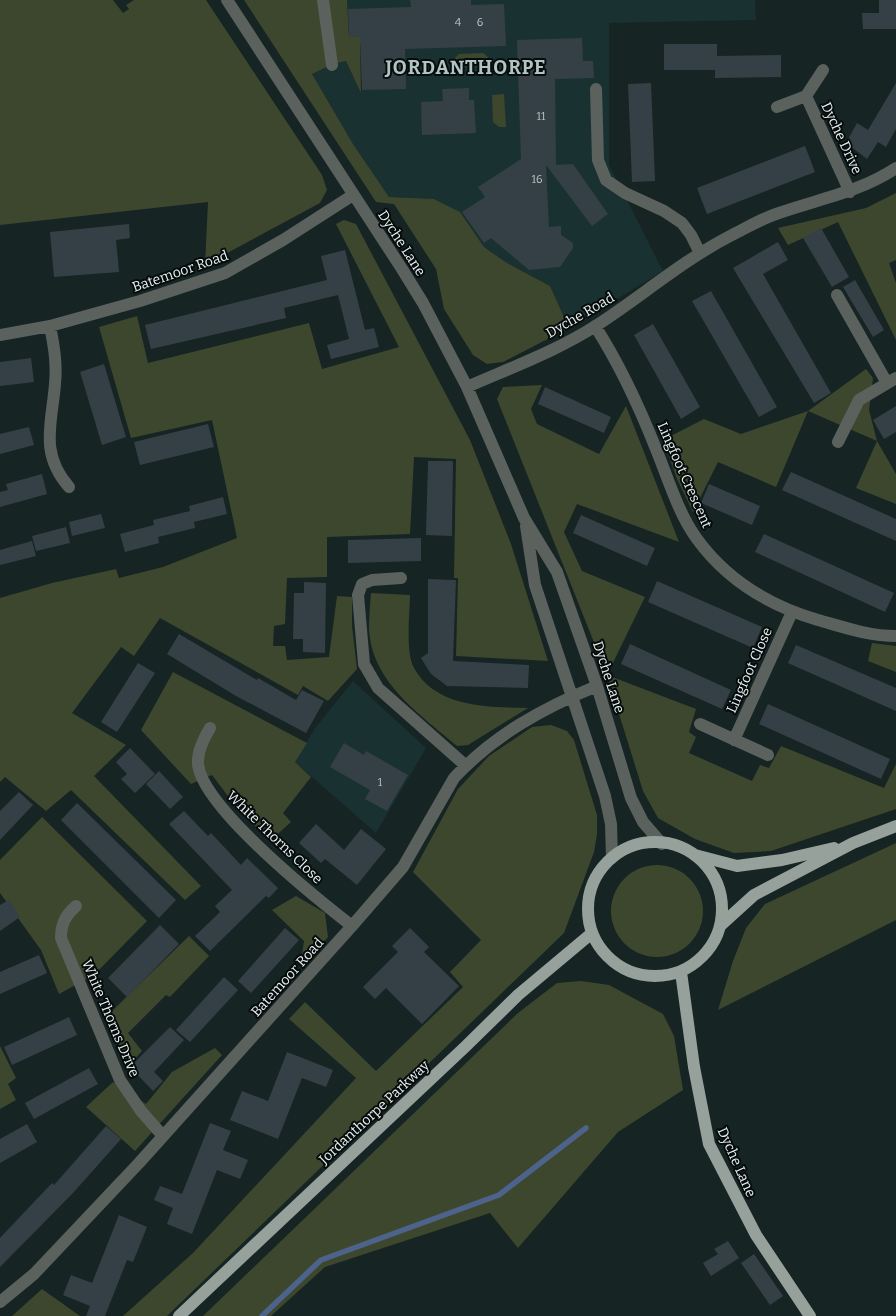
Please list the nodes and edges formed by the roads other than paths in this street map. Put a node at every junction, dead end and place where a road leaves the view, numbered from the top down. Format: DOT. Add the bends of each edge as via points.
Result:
graph roads {
  1 [pos="227,0"];
  2 [pos="323,0"];
  3 [pos="332,65"];
  4 [pos="823,70"];
  5 [pos="596,89"];
  6 [pos="806,96"];
  7 [pos="777,108"];
  8 [pos="896,168"];
  9 [pos="850,192"];
  10 [pos="353,195"];
  11 [pos="700,253"];
  12 [pos="837,295"];
  13 [pos="50,326"];
  14 [pos="595,326"];
  15 [pos="0,335"];
  16 [pos="892,380"];
  17 [pos="466,386"];
  18 [pos="838,442"];
  19 [pos="69,487"];
  20 [pos="524,518"];
  21 [pos="401,578"];
  22 [pos="792,612"];
  23 [pos="896,636"];
  24 [pos="597,686"];
  25 [pos="573,696"];
  26 [pos="700,724"];
  27 [pos="210,728"];
  28 [pos="734,740"];
  29 [pos="768,755"];
  30 [pos="466,766"];
  31 [pos="896,826"];
  32 [pos="853,843"];
  33 [pos="662,844"];
  34 [pos="694,854"];
  35 [pos="612,858"];
  36 [pos="76,906"];
  37 [pos="721,925"];
  38 [pos="352,926"];
  39 [pos="592,933"];
  40 [pos="681,972"];
  41 [pos="163,1136"];
  42 [pos="0,1302"];
  43 [pos="179,1316"];
  44 [pos="810,1316"];
  1 -- 10 [label="street, Dyche Lane"];
  2 -- 3 [label="street"];
  4 -- 6 [label="street, Dyche Drive"];
  5 -- 11 [label="street" via="598,160 606,180 682,223"];
  6 -- 7 [label="street, Dyche Drive"];
  6 -- 9 [label="street, Dyche Drive"];
  8 -- 9 [label="street, Dyche Road"];
  9 -- 11 [label="street, Dyche Road" via="775,214"];
  10 -- 13 [label="street, Batemoor Road" via="225,273"];
  10 -- 17 [label="street, Dyche Lane" via="422,303"];
  11 -- 14 [label="street, Dyche Road"];
  12 -- 16 [label="street"];
  13 -- 15 [label="street, Batemoor Road"];
  13 -- 19 [label="street" via="56,372 49,427 52,460"];
  14 -- 17 [label="street, Dyche Road" via="548,351"];
  14 -- 22 [label="street, Lingfoot Crescent" via="634,395 696,538 741,583 762,599"];
  16 -- 18 [label="street" via="859,400"];
  17 -- 20 [label="street, Dyche Lane"];
  20 -- 24 [label="street, Dyche Lane" via="557,572"];
  20 -- 25 [label="street, Dyche Lane" via="535,585"];
  21 -- 30 [label="street" via="362,584 358,595 364,664 378,688"];
  22 -- 23 [label="street, Lingfoot Crescent" via="850,629"];
  22 -- 28 [label="street, Lingfoot Close"];
  24 -- 25 [label="street, Batemoor Road"];
  24 -- 33 [label="street, Dyche Lane" via="631,798 643,822"];
  25 -- 30 [label="street, Batemoor Road" via="511,728"];
  25 -- 35 [label="street, Dyche Lane" via="605,796 611,824"];
  26 -- 28 [label="street"];
  27 -- 38 [label="street, White Thorns Close" via="201,744 198,763 203,781 214,800 269,856"];
  28 -- 29 [label="street"];
  30 -- 38 [label="street, Batemoor Road" via="454,778 403,867"];
  31 -- 32 [label="main road"];
  32 -- 34 [label="main road" via="782,860 737,866"];
  32 -- 37 [label="main road" via="754,895"];
  33 -- 34 [label="main road" via="674,845"];
  33 -- 35 [label="main road" via="650,842 630,847"];
  34 -- 37 [label="main road" via="711,871 722,902"];
  35 -- 39 [label="main road" via="592,887 588,910"];
  36 -- 41 [label="street, White Thorns Drive" via="60,926 61,938 120,1080 140,1111"];
  37 -- 40 [label="main road" via="704,956"];
  38 -- 41 [label="street, Batemoor Road"];
  39 -- 40 [label="main road" via="608,958 628,971 658,977"];
  39 -- 43 [label="main road, Jordanthorpe Parkway" via="518,995"];
  40 -- 44 [label="main road, Dyche Lane" via="709,1144 756,1236"];
  41 -- 42 [label="street, Batemoor Road" via="34,1274"];
}
